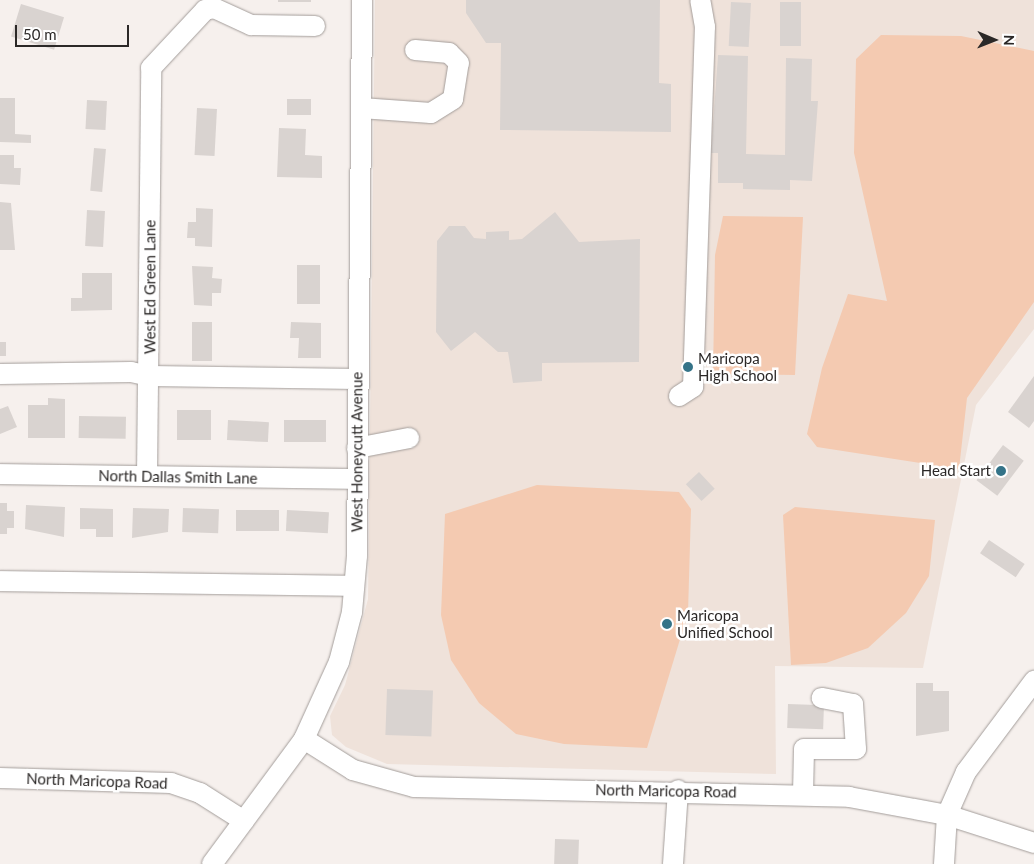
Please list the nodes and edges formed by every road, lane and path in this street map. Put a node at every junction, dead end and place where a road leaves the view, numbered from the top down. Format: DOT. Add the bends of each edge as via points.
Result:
graph roads {
  1 [pos="362,0"];
  2 [pos="700,0"];
  3 [pos="227,7"];
  4 [pos="315,26"];
  5 [pos="415,50"];
  6 [pos="361,108"];
  7 [pos="0,374"];
  8 [pos="150,376"];
  9 [pos="356,379"];
  10 [pos="679,396"];
  11 [pos="410,438"];
  12 [pos="357,448"];
  13 [pos="0,474"];
  14 [pos="148,476"];
  15 [pos="357,478"];
  16 [pos="0,581"];
  17 [pos="354,586"];
  18 [pos="1034,681"];
  19 [pos="822,698"];
  20 [pos="304,739"];
  21 [pos="0,778"];
  22 [pos="678,790"];
  23 [pos="803,794"];
  24 [pos="947,815"];
  25 [pos="244,821"];
  26 [pos="1034,843"];
  27 [pos="216,862"];
  28 [pos="673,864"];
  29 [pos="944,864"];
  1 -- 6 [label="street, West Honeycutt Avenue"];
  2 -- 10 [label="street" via="705,27 693,388"];
  3 -- 4 [label="street, West Ed Green Lane" via="251,25"];
  3 -- 8 [label="street, West Ed Green Lane" via="204,10 162,52 151,68"];
  5 -- 6 [label="street" via="449,53 459,63 453,99 431,113"];
  6 -- 9 [label="street, West Honeycutt Avenue"];
  7 -- 8 [label="street" via="131,372"];
  8 -- 9 [label="street"];
  8 -- 14 [label="street, West Ed Green Lane"];
  9 -- 12 [label="street, West Honeycutt Avenue"];
  11 -- 12 [label="street"];
  12 -- 15 [label="street, West Honeycutt Avenue"];
  13 -- 14 [label="street, North Dallas Smith Lane"];
  14 -- 15 [label="street, North Dallas Smith Lane"];
  15 -- 17 [label="street, West Honeycutt Avenue"];
  16 -- 17 [label="street"];
  17 -- 20 [label="street, West Honeycutt Avenue" via="339,662"];
  18 -- 24 [label="street" via="966,772"];
  19 -- 23 [label="street" via="853,704 856,749 804,749"];
  20 -- 22 [label="street, North Maricopa Road" via="354,770 414,787"];
  20 -- 25 [label="street, West Honeycutt Avenue"];
  21 -- 25 [label="street, North Maricopa Road" via="171,783 215,800"];
  22 -- 23 [label="street, North Maricopa Road"];
  22 -- 28 [label="street"];
  23 -- 24 [label="street, North Maricopa Road" via="886,801"];
  24 -- 26 [label="street, North Maricopa Road"];
  24 -- 29 [label="street"];
  25 -- 27 [label="street, West Honeycutt Avenue"];
}
